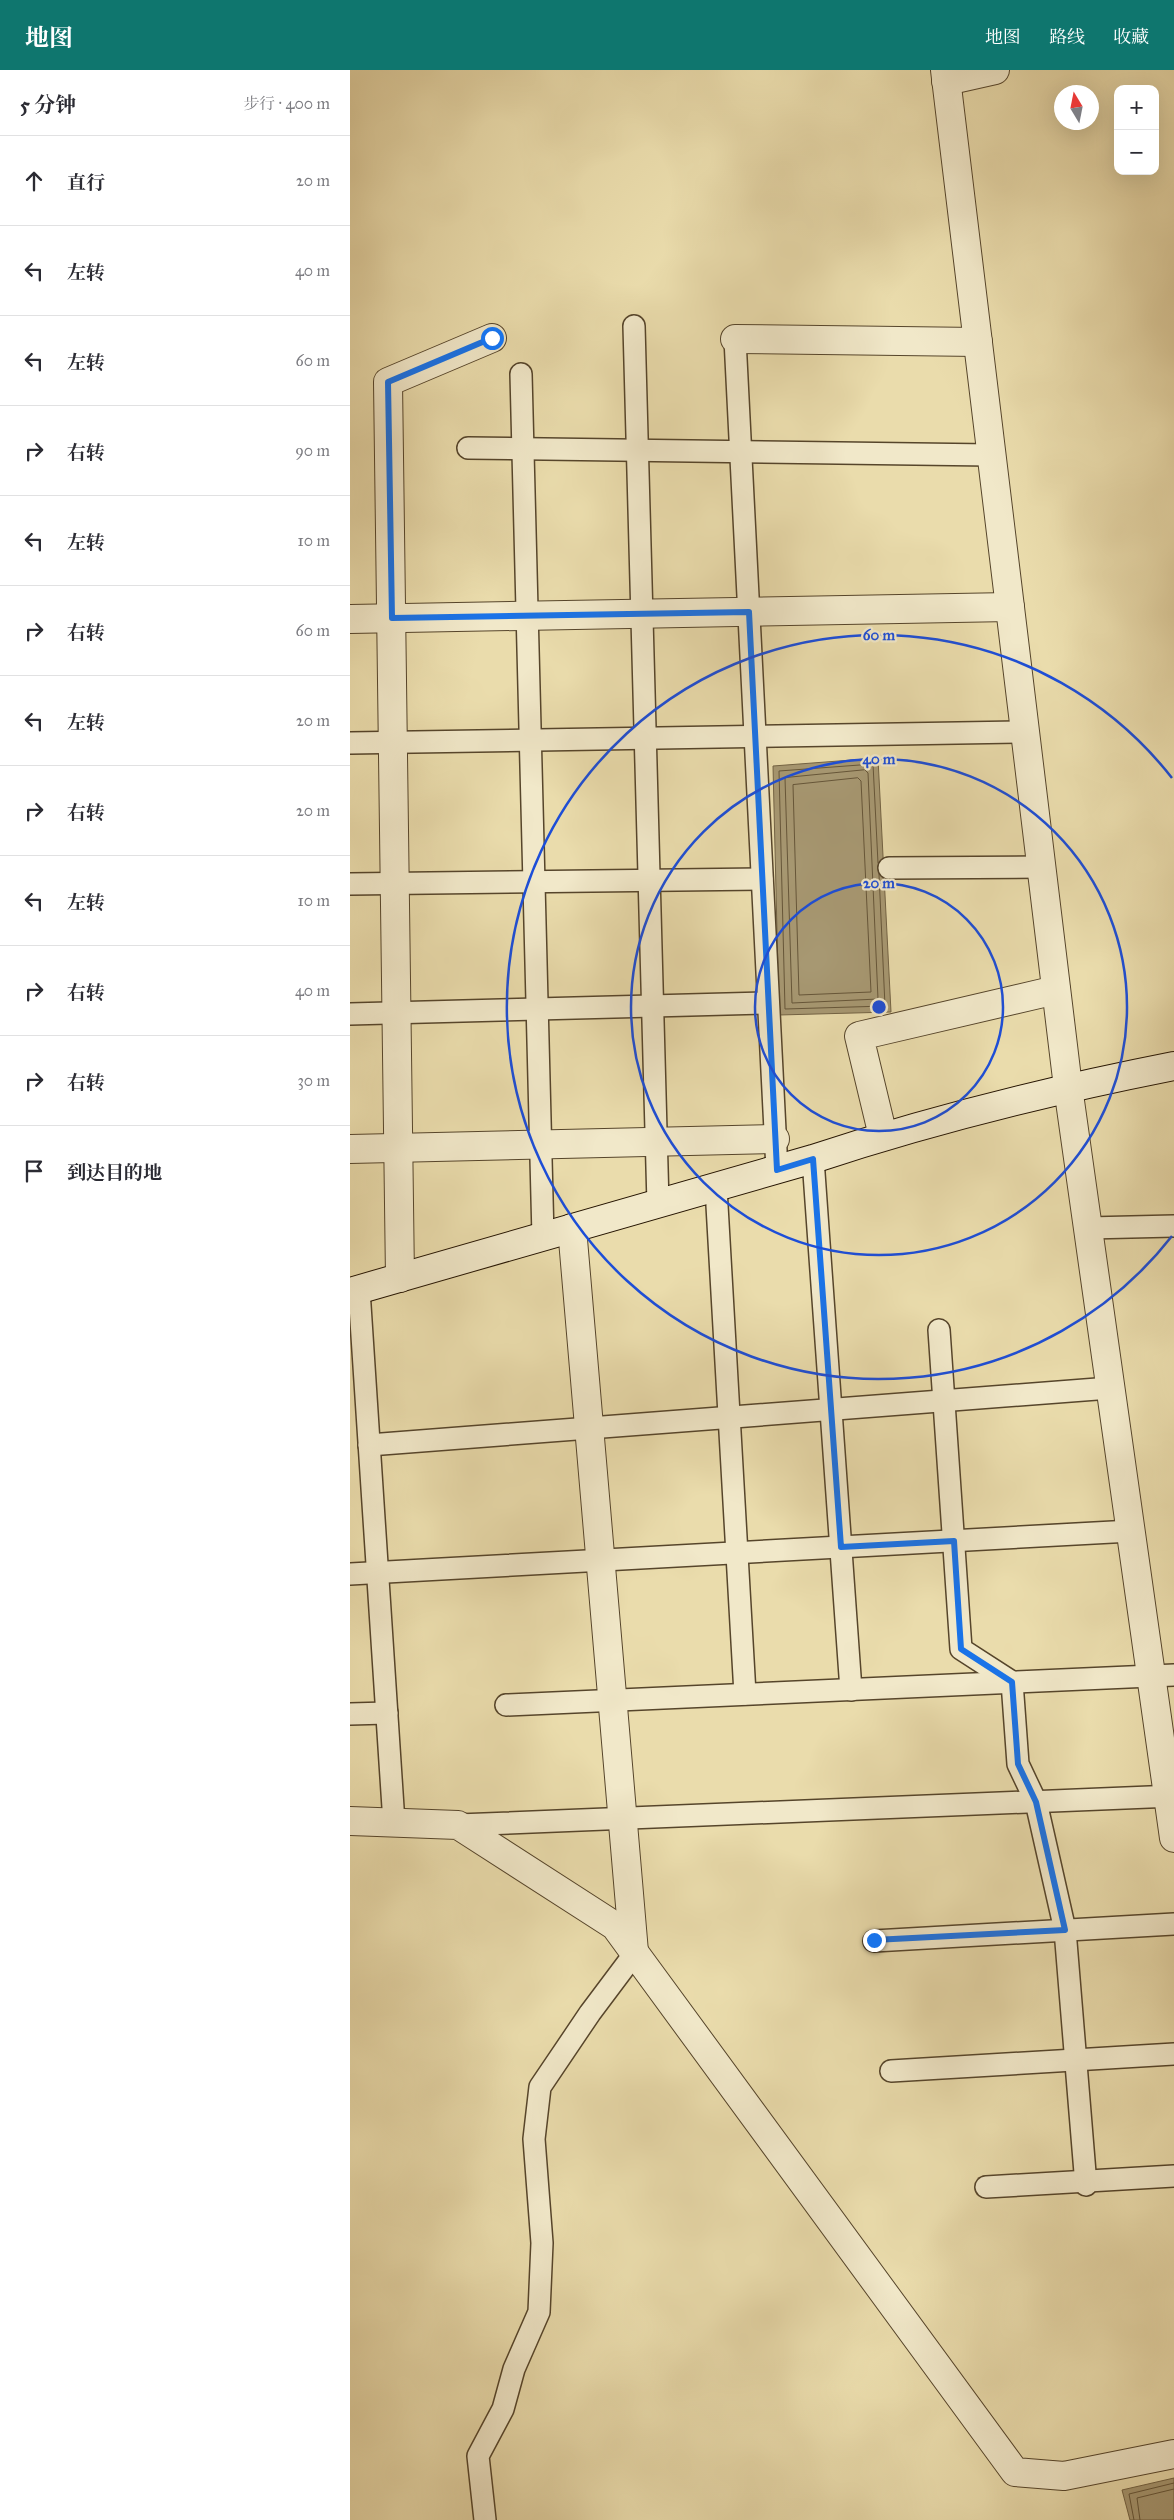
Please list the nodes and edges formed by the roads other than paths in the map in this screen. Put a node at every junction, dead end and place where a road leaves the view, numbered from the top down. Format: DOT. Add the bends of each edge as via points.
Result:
graph roads {
  1 [pos="995,70"];
  2 [pos="946,76"];
  3 [pos="634,326"];
  4 [pos="492,338"];
  5 [pos="735,339"];
  6 [pos="978,342"];
  7 [pos="521,374"];
  8 [pos="468,448"];
  9 [pos="523,449"];
  10 [pos="638,451"];
  11 [pos="741,452"];
  12 [pos="991,454"];
  13 [pos="1010,608"];
  14 [pos="749,612"];
  15 [pos="642,614"];
  16 [pos="528,616"];
  17 [pos="392,618"];
  18 [pos="350,619"];
  19 [pos="1025,732"];
  20 [pos="755,736"];
  21 [pos="646,738"];
  22 [pos="530,740"];
  23 [pos="393,742"];
  24 [pos="350,743"];
  25 [pos="889,868"];
  26 [pos="1041,868"];
  27 [pos="762,879"];
  28 [pos="649,881"];
  29 [pos="534,882"];
  30 [pos="395,883"];
  31 [pos="350,884"];
  32 [pos="1056,990"];
  33 [pos="768,1003"];
  34 [pos="653,1006"];
  35 [pos="537,1009"];
  36 [pos="397,1012"];
  37 [pos="350,1014"];
  38 [pos="1174,1066"];
  39 [pos="1068,1087"];
  40 [pos="883,1136"];
  41 [pos="775,1139"];
  42 [pos="657,1142"];
  43 [pos="541,1145"];
  44 [pos="398,1148"];
  45 [pos="350,1150"];
  46 [pos="813,1159"];
  47 [pos="777,1170"];
  48 [pos="716,1188"];
  49 [pos="658,1204"];
  50 [pos="1174,1226"];
  51 [pos="572,1228"];
  52 [pos="1088,1228"];
  53 [pos="543,1237"];
  54 [pos="400,1278"];
  55 [pos="354,1291"];
  56 [pos="939,1330"];
  57 [pos="357,1366"];
  58 [pos="1110,1388"];
  59 [pos="944,1400"];
  60 [pos="831,1409"];
  61 [pos="730,1417"];
  62 [pos="589,1428"];
  63 [pos="369,1445"];
  64 [pos="1131,1531"];
  65 [pos="954,1541"];
  66 [pos="841,1547"];
  67 [pos="737,1553"];
  68 [pos="600,1560"];
  69 [pos="378,1572"];
  70 [pos="350,1574"];
  71 [pos="1163,1675"];
  72 [pos="1012,1682"];
  73 [pos="850,1690"];
  74 [pos="745,1694"];
  75 [pos="613,1700"];
  76 [pos="506,1705"];
  77 [pos="387,1713"];
  78 [pos="350,1714"];
  79 [pos="1171,1797"];
  80 [pos="1036,1802"];
  81 [pos="623,1818"];
  82 [pos="350,1821"];
  83 [pos="394,1823"];
  84 [pos="458,1825"];
  85 [pos="1174,1838"];
  86 [pos="1174,1924"];
  87 [pos="1065,1930"];
  88 [pos="874,1940"];
  89 [pos="634,1953"];
  90 [pos="1174,2054"];
  91 [pos="1076,2060"];
  92 [pos="891,2071"];
  93 [pos="1174,2176"];
  94 [pos="1086,2183"];
  95 [pos="986,2187"];
  96 [pos="1174,2454"];
  97 [pos="486,2520"];
  1 -- 2 [label="street"];
  2 -- 6 [label="street"];
  3 -- 10 [label="lane"];
  4 -- 17 [label="street" via="388,382"];
  5 -- 6 [label="street"];
  5 -- 11 [label="lane"];
  6 -- 12 [label="street"];
  7 -- 9 [label="lane"];
  8 -- 9 [label="lane"];
  9 -- 10 [label="lane"];
  9 -- 16 [label="lane"];
  10 -- 11 [label="lane"];
  10 -- 15 [label="lane"];
  11 -- 12 [label="lane"];
  11 -- 14 [label="lane"];
  12 -- 13 [label="street"];
  13 -- 14 [label="street"];
  13 -- 19 [label="street"];
  14 -- 15 [label="street"];
  14 -- 20 [label="lane"];
  15 -- 16 [label="street"];
  15 -- 21 [label="lane"];
  16 -- 17 [label="street"];
  16 -- 22 [label="lane"];
  17 -- 18 [label="street"];
  17 -- 23 [label="street"];
  19 -- 20 [label="lane"];
  19 -- 26 [label="street"];
  20 -- 21 [label="lane"];
  20 -- 27 [label="lane"];
  21 -- 22 [label="lane"];
  21 -- 28 [label="lane"];
  22 -- 23 [label="lane"];
  22 -- 29 [label="lane"];
  23 -- 24 [label="lane"];
  23 -- 30 [label="street"];
  25 -- 26 [label="lane"];
  26 -- 32 [label="street"];
  27 -- 28 [label="lane"];
  27 -- 33 [label="lane"];
  28 -- 29 [label="lane"];
  28 -- 34 [label="lane"];
  29 -- 30 [label="lane"];
  29 -- 35 [label="lane"];
  30 -- 31 [label="lane"];
  30 -- 36 [label="street"];
  32 -- 39 [label="street"];
  32 -- 40 [label="street" via="859,1036"];
  33 -- 34 [label="lane"];
  33 -- 41 [label="lane"];
  34 -- 35 [label="lane"];
  34 -- 42 [label="lane"];
  35 -- 36 [label="lane"];
  35 -- 43 [label="lane"];
  36 -- 37 [label="lane"];
  36 -- 44 [label="street"];
  38 -- 39 [label="street"];
  39 -- 40 [label="street"];
  39 -- 52 [label="street"];
  40 -- 46 [label="street"];
  41 -- 42 [label="street"];
  41 -- 47 [label="lane"];
  42 -- 43 [label="street"];
  42 -- 49 [label="lane"];
  43 -- 44 [label="street"];
  43 -- 53 [label="lane"];
  44 -- 45 [label="street"];
  44 -- 54 [label="street"];
  46 -- 47 [label="street"];
  46 -- 60 [label="lane"];
  47 -- 48 [label="street"];
  48 -- 49 [label="street"];
  48 -- 61 [label="lane"];
  49 -- 51 [label="street"];
  50 -- 52 [label="lane"];
  51 -- 53 [label="street"];
  51 -- 62 [label="street"];
  52 -- 58 [label="street"];
  53 -- 54 [label="street"];
  54 -- 55 [label="street"];
  55 -- 57 [label="lane"];
  56 -- 59 [label="lane"];
  57 -- 63 [label="lane"];
  58 -- 59 [label="lane"];
  58 -- 64 [label="street"];
  59 -- 60 [label="lane"];
  59 -- 65 [label="lane"];
  60 -- 61 [label="lane"];
  60 -- 66 [label="lane"];
  61 -- 62 [label="lane"];
  61 -- 67 [label="lane"];
  62 -- 63 [label="lane"];
  62 -- 68 [label="street"];
  63 -- 69 [label="lane"];
  64 -- 65 [label="lane"];
  64 -- 71 [label="street"];
  65 -- 66 [label="lane"];
  65 -- 72 [label="lane" via="961,1649"];
  66 -- 67 [label="lane"];
  66 -- 73 [label="lane"];
  67 -- 68 [label="lane"];
  67 -- 74 [label="lane"];
  68 -- 69 [label="lane"];
  68 -- 75 [label="street"];
  69 -- 70 [label="lane"];
  69 -- 77 [label="lane"];
  71 -- 72 [label="lane"];
  71 -- 79 [label="street"];
  72 -- 73 [label="lane"];
  72 -- 80 [label="lane" via="1018,1764"];
  73 -- 74 [label="lane"];
  74 -- 75 [label="lane"];
  75 -- 76 [label="lane"];
  75 -- 81 [label="street"];
  77 -- 78 [label="lane"];
  77 -- 83 [label="lane"];
  79 -- 80 [label="lane"];
  79 -- 85 [label="street"];
  80 -- 81 [label="lane"];
  80 -- 87 [label="lane"];
  81 -- 84 [label="lane"];
  81 -- 89 [label="street"];
  82 -- 83 [label="street"];
  83 -- 84 [label="street"];
  84 -- 89 [label="street" via="615,1926"];
  86 -- 87 [label="lane"];
  87 -- 88 [label="lane"];
  87 -- 91 [label="lane"];
  89 -- 96 [label="street" via="1015,2472 1064,2476"];
  89 -- 97 [label="lane" via="540,2087 534,2139 542,2243 539,2312 514,2369 503,2409 478,2456"];
  90 -- 91 [label="lane"];
  91 -- 92 [label="lane"];
  91 -- 94 [label="lane"];
  93 -- 94 [label="lane"];
  94 -- 95 [label="lane"];
}
